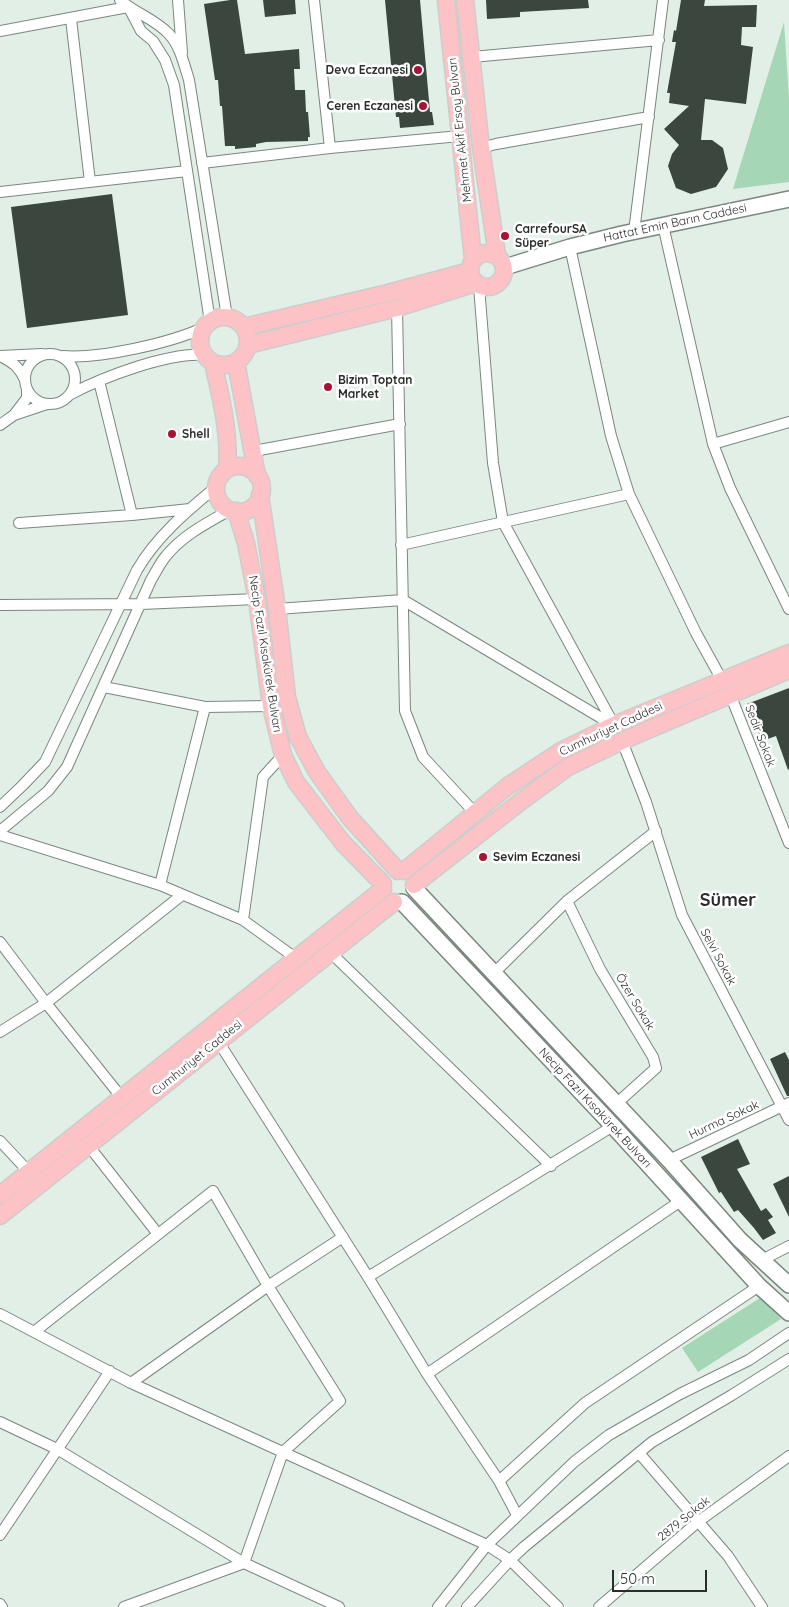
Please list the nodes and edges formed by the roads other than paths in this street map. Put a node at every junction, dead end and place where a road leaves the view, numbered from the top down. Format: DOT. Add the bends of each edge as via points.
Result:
graph roads {
  1 [pos="120,0"];
  2 [pos="178,0"];
  3 [pos="314,0"];
  4 [pos="446,0"];
  5 [pos="465,0"];
  6 [pos="664,0"];
  7 [pos="128,7"];
  8 [pos="71,18"];
  9 [pos="0,31"];
  10 [pos="659,40"];
  11 [pos="182,54"];
  12 [pos="472,57"];
  13 [pos="649,117"];
  14 [pos="460,136"];
  15 [pos="330,148"];
  16 [pos="481,148"];
  17 [pos="202,163"];
  18 [pos="187,171"];
  19 [pos="90,182"];
  20 [pos="0,192"];
  21 [pos="789,198"];
  22 [pos="663,225"];
  23 [pos="634,232"];
  24 [pos="570,247"];
  25 [pos="501,261"];
  26 [pos="475,275"];
  27 [pos="397,308"];
  28 [pos="227,317"];
  29 [pos="207,324"];
  30 [pos="244,327"];
  31 [pos="248,345"];
  32 [pos="46,354"];
  33 [pos="0,356"];
  34 [pos="63,356"];
  35 [pos="209,359"];
  36 [pos="236,362"];
  37 [pos="99,381"];
  38 [pos="26,385"];
  39 [pos="71,394"];
  40 [pos="47,404"];
  41 [pos="14,415"];
  42 [pos="789,422"];
  43 [pos="400,424"];
  44 [pos="0,425"];
  45 [pos="713,444"];
  46 [pos="254,451"];
  47 [pos="228,469"];
  48 [pos="257,476"];
  49 [pos="216,487"];
  50 [pos="629,494"];
  51 [pos="260,495"];
  52 [pos="190,508"];
  53 [pos="233,510"];
  54 [pos="132,515"];
  55 [pos="503,522"];
  56 [pos="19,523"];
  57 [pos="401,545"];
  58 [pos="257,599"];
  59 [pos="403,600"];
  60 [pos="121,603"];
  61 [pos="140,604"];
  62 [pos="0,605"];
  63 [pos="278,609"];
  64 [pos="789,609"];
  65 [pos="789,653"];
  66 [pos="789,670"];
  67 [pos="722,680"];
  68 [pos="104,687"];
  69 [pos="730,694"];
  70 [pos="271,706"];
  71 [pos="205,708"];
  72 [pos="614,725"];
  73 [pos="622,741"];
  74 [pos="283,755"];
  75 [pos="0,807"];
  76 [pos="475,813"];
  77 [pos="656,831"];
  78 [pos="0,833"];
  79 [pos="789,842"];
  80 [pos="401,871"];
  81 [pos="160,885"];
  82 [pos="383,886"];
  83 [pos="414,886"];
  84 [pos="182,895"];
  85 [pos="566,901"];
  86 [pos="398,902"];
  87 [pos="242,920"];
  88 [pos="0,942"];
  89 [pos="331,953"];
  90 [pos="297,959"];
  91 [pos="493,974"];
  92 [pos="46,1002"];
  93 [pos="0,1032"];
  94 [pos="218,1041"];
  95 [pos="122,1098"];
  96 [pos="616,1104"];
  97 [pos="786,1105"];
  98 [pos="789,1120"];
  99 [pos="613,1126"];
  100 [pos="0,1142"];
  101 [pos="88,1145"];
  102 [pos="669,1160"];
  103 [pos="551,1166"];
  104 [pos="28,1172"];
  105 [pos="0,1195"];
  106 [pos="682,1200"];
  107 [pos="0,1216"];
  108 [pos="158,1234"];
  109 [pos="343,1237"];
  110 [pos="789,1246"];
  111 [pos="762,1260"];
  112 [pos="368,1277"];
  113 [pos="789,1285"];
  114 [pos="268,1286"];
  115 [pos="759,1286"];
  116 [pos="789,1313"];
  117 [pos="0,1314"];
  118 [pos="34,1332"];
  119 [pos="789,1333"];
  120 [pos="789,1359"];
  121 [pos="110,1371"];
  122 [pos="427,1374"];
  123 [pos="132,1383"];
  124 [pos="0,1422"];
  125 [pos="57,1450"];
  126 [pos="283,1452"];
  127 [pos="639,1453"];
  128 [pos="789,1456"];
  129 [pos="500,1481"];
  130 [pos="517,1515"];
  131 [pos="700,1521"];
  132 [pos="0,1535"];
  133 [pos="487,1545"];
  134 [pos="510,1560"];
  135 [pos="244,1563"];
  136 [pos="124,1607"];
  137 [pos="339,1607"];
  138 [pos="438,1607"];
  139 [pos="467,1607"];
  140 [pos="558,1607"];
  141 [pos="599,1607"];
  142 [pos="762,1607"];
  1 -- 7 [label="street"];
  2 -- 11 [label="street"];
  3 -- 15 [label="street"];
  4 -- 14 [label="main road, Mehmet Akif Ersoy Bulvarı"];
  5 -- 12 [label="main road, Mehmet Akif Ersoy Bulvarı"];
  6 -- 10 [label="street"];
  7 -- 8 [label="street"];
  7 -- 11 [label="street" via="169,34"];
  7 -- 18 [label="street" via="140,31 153,41 165,60 174,84"];
  8 -- 9 [label="street"];
  8 -- 19 [label="street"];
  10 -- 12 [label="street"];
  10 -- 13 [label="street"];
  11 -- 17 [label="street"];
  12 -- 16 [label="main road, Mehmet Akif Ersoy Bulvarı"];
  13 -- 16 [label="street"];
  13 -- 23 [label="street"];
  14 -- 15 [label="street"];
  14 -- 26 [label="main road, Mehmet Akif Ersoy Bulvarı"];
  15 -- 17 [label="street"];
  16 -- 25 [label="main road, Mehmet Akif Ersoy Bulvarı"];
  17 -- 28 [label="street"];
  18 -- 19 [label="street"];
  18 -- 29 [label="street"];
  19 -- 20 [label="street"];
  21 -- 22 [label="main road, Hattat Emin Barın Caddesi"];
  22 -- 23 [label="main road, Hattat Emin Barın Caddesi"];
  22 -- 45 [label="street"];
  23 -- 24 [label="main road, Hattat Emin Barın Caddesi"];
  24 -- 25 [label="main road, Hattat Emin Barın Caddesi"];
  24 -- 50 [label="street" via="612,436"];
  25 -- 26 [label="main road" via="492,253 482,253"];
  25 -- 26 [label="main road" via="503,278 500,282 489,287"];
  26 -- 27 [label="main road"];
  26 -- 30 [label="main road"];
  26 -- 55 [label="street" via="493,462"];
  27 -- 31 [label="main road"];
  27 -- 43 [label="street"];
  28 -- 29 [label="main road"];
  28 -- 30 [label="main road"];
  29 -- 34 [label="street" via="178,337 128,349 81,358"];
  29 -- 35 [label="main road" via="200,341"];
  30 -- 31 [label="main road"];
  31 -- 36 [label="main road"];
  32 -- 33 [label="street"];
  32 -- 34 [label="street"];
  32 -- 38 [label="street" via="28,366"];
  33 -- 38 [label="street" via="19,368"];
  34 -- 39 [label="street" via="70,362 76,378"];
  35 -- 36 [label="main road" via="228,365"];
  35 -- 37 [label="street" via="191,354 176,356"];
  35 -- 47 [label="main road" via="219,388 229,449"];
  36 -- 46 [label="main road"];
  37 -- 39 [label="street"];
  37 -- 54 [label="street"];
  38 -- 40 [label="street" via="35,399"];
  38 -- 41 [label="street" via="27,398"];
  39 -- 40 [label="street" via="60,402"];
  40 -- 41 [label="street"];
  41 -- 44 [label="street"];
  42 -- 45 [label="street"];
  43 -- 46 [label="street"];
  43 -- 57 [label="street"];
  45 -- 64 [label="street" via="730,488"];
  46 -- 48 [label="main road"];
  47 -- 48 [label="main road" via="242,466"];
  47 -- 49 [label="main road"];
  48 -- 51 [label="main road" via="261,485"];
  49 -- 52 [label="street"];
  49 -- 53 [label="main road" via="220,501"];
  50 -- 55 [label="street"];
  50 -- 67 [label="street"];
  51 -- 53 [label="main road" via="256,504 247,510"];
  51 -- 63 [label="main road, Necip Fazıl Kısakürek Bulvarı"];
  52 -- 54 [label="street"];
  52 -- 60 [label="street" via="148,552"];
  53 -- 58 [label="main road, Necip Fazıl Kısakürek Bulvarı" via="246,543"];
  53 -- 61 [label="street" via="179,541 165,556"];
  54 -- 56 [label="street"];
  55 -- 57 [label="street"];
  55 -- 72 [label="street"];
  57 -- 59 [label="street"];
  58 -- 61 [label="street"];
  58 -- 70 [label="main road, Necip Fazıl Kısakürek Bulvarı"];
  59 -- 63 [label="street"];
  59 -- 72 [label="street"];
  59 -- 76 [label="street" via="404,711 423,757"];
  60 -- 61 [label="street"];
  60 -- 62 [label="street"];
  60 -- 75 [label="street" via="45,762"];
  61 -- 68 [label="street"];
  63 -- 80 [label="main road, Necip Fazıl Kısakürek Bulvarı" via="287,696 298,737 317,772 350,818"];
  65 -- 67 [label="main road, Cumhuriyet Caddesi"];
  66 -- 69 [label="main road, Cumhuriyet Caddesi"];
  67 -- 72 [label="main road, Cumhuriyet Caddesi"];
  68 -- 71 [label="street"];
  68 -- 78 [label="street" via="67,767 48,791"];
  69 -- 73 [label="main road, Cumhuriyet Caddesi"];
  69 -- 79 [label="street, Sedir Sokak"];
  70 -- 71 [label="street"];
  70 -- 74 [label="main road, Necip Fazıl Kısakürek Bulvarı"];
  71 -- 81 [label="street"];
  72 -- 76 [label="main road, Cumhuriyet Caddesi" via="561,751 508,786"];
  73 -- 77 [label="street, Selvi Sokak"];
  73 -- 83 [label="main road, Cumhuriyet Caddesi" via="568,767"];
  74 -- 82 [label="main road, Necip Fazıl Kısakürek Bulvarı" via="296,782 337,836"];
  74 -- 87 [label="street" via="263,776"];
  76 -- 80 [label="main road, Cumhuriyet Caddesi"];
  77 -- 85 [label="street"];
  77 -- 97 [label="street, Selvi Sokak" via="682,915"];
  78 -- 81 [label="street"];
  80 -- 82 [label="main road" via="388,874"];
  80 -- 83 [label="main road" via="412,878"];
  81 -- 84 [label="street"];
  82 -- 86 [label="main road" via="388,898"];
  82 -- 90 [label="main road, Cumhuriyet Caddesi"];
  83 -- 86 [label="main road" via="410,897"];
  83 -- 91 [label="main road, Necip Fazıl Kısakürek Bulvarı"];
  84 -- 87 [label="street"];
  84 -- 92 [label="street"];
  85 -- 91 [label="street"];
  85 -- 96 [label="street, Özer Sokak" via="600,968 653,1057 656,1068"];
  86 -- 89 [label="main road, Cumhuriyet Caddesi"];
  86 -- 99 [label="main road, Necip Fazıl Kısakürek Bulvarı"];
  87 -- 90 [label="street"];
  88 -- 92 [label="street"];
  89 -- 94 [label="main road, Cumhuriyet Caddesi"];
  89 -- 103 [label="street"];
  90 -- 95 [label="main road, Cumhuriyet Caddesi"];
  91 -- 96 [label="main road, Necip Fazıl Kısakürek Bulvarı"];
  92 -- 93 [label="street"];
  92 -- 95 [label="street"];
  94 -- 101 [label="main road, Cumhuriyet Caddesi"];
  94 -- 109 [label="street"];
  95 -- 104 [label="main road, Cumhuriyet Caddesi"];
  96 -- 102 [label="main road, Necip Fazıl Kısakürek Bulvarı"];
  97 -- 98 [label="street, Selvi Sokak"];
  97 -- 102 [label="street, Hurma Sokak"];
  99 -- 103 [label="street"];
  99 -- 106 [label="main road, Necip Fazıl Kısakürek Bulvarı"];
  100 -- 104 [label="street"];
  101 -- 107 [label="main road, Cumhuriyet Caddesi"];
  101 -- 108 [label="street"];
  102 -- 111 [label="main road, Necip Fazıl Kısakürek Bulvarı"];
  103 -- 112 [label="street"];
  104 -- 105 [label="main road, Cumhuriyet Caddesi"];
  106 -- 115 [label="main road, Necip Fazıl Kısakürek Bulvarı"];
  106 -- 122 [label="street"];
  108 -- 114 [label="street" via="213,1191"];
  108 -- 118 [label="street"];
  109 -- 112 [label="street"];
  109 -- 114 [label="street"];
  110 -- 111 [label="street"];
  111 -- 113 [label="main road, Necip Fazıl Kısakürek Bulvarı"];
  112 -- 122 [label="street"];
  114 -- 123 [label="street"];
  114 -- 126 [label="street" via="340,1401"];
  115 -- 116 [label="main road, Necip Fazıl Kısakürek Bulvarı"];
  115 -- 129 [label="street" via="585,1403"];
  117 -- 118 [label="street"];
  118 -- 121 [label="street"];
  119 -- 130 [label="street" via="748,1360 609,1435 574,1462"];
  120 -- 127 [label="street"];
  121 -- 123 [label="street"];
  121 -- 125 [label="street"];
  122 -- 129 [label="street"];
  123 -- 126 [label="street"];
  124 -- 125 [label="street"];
  125 -- 132 [label="street"];
  125 -- 135 [label="street"];
  126 -- 133 [label="street"];
  126 -- 135 [label="street"];
  127 -- 131 [label="street"];
  127 -- 134 [label="street"];
  128 -- 131 [label="street, 2879 Sokak"];
  129 -- 130 [label="street"];
  130 -- 133 [label="street"];
  131 -- 141 [label="street, 2879 Sokak"];
  131 -- 142 [label="street"];
  133 -- 134 [label="street"];
  133 -- 138 [label="street"];
  134 -- 139 [label="street"];
  134 -- 140 [label="street"];
  135 -- 136 [label="street"];
  135 -- 137 [label="street"];
}
